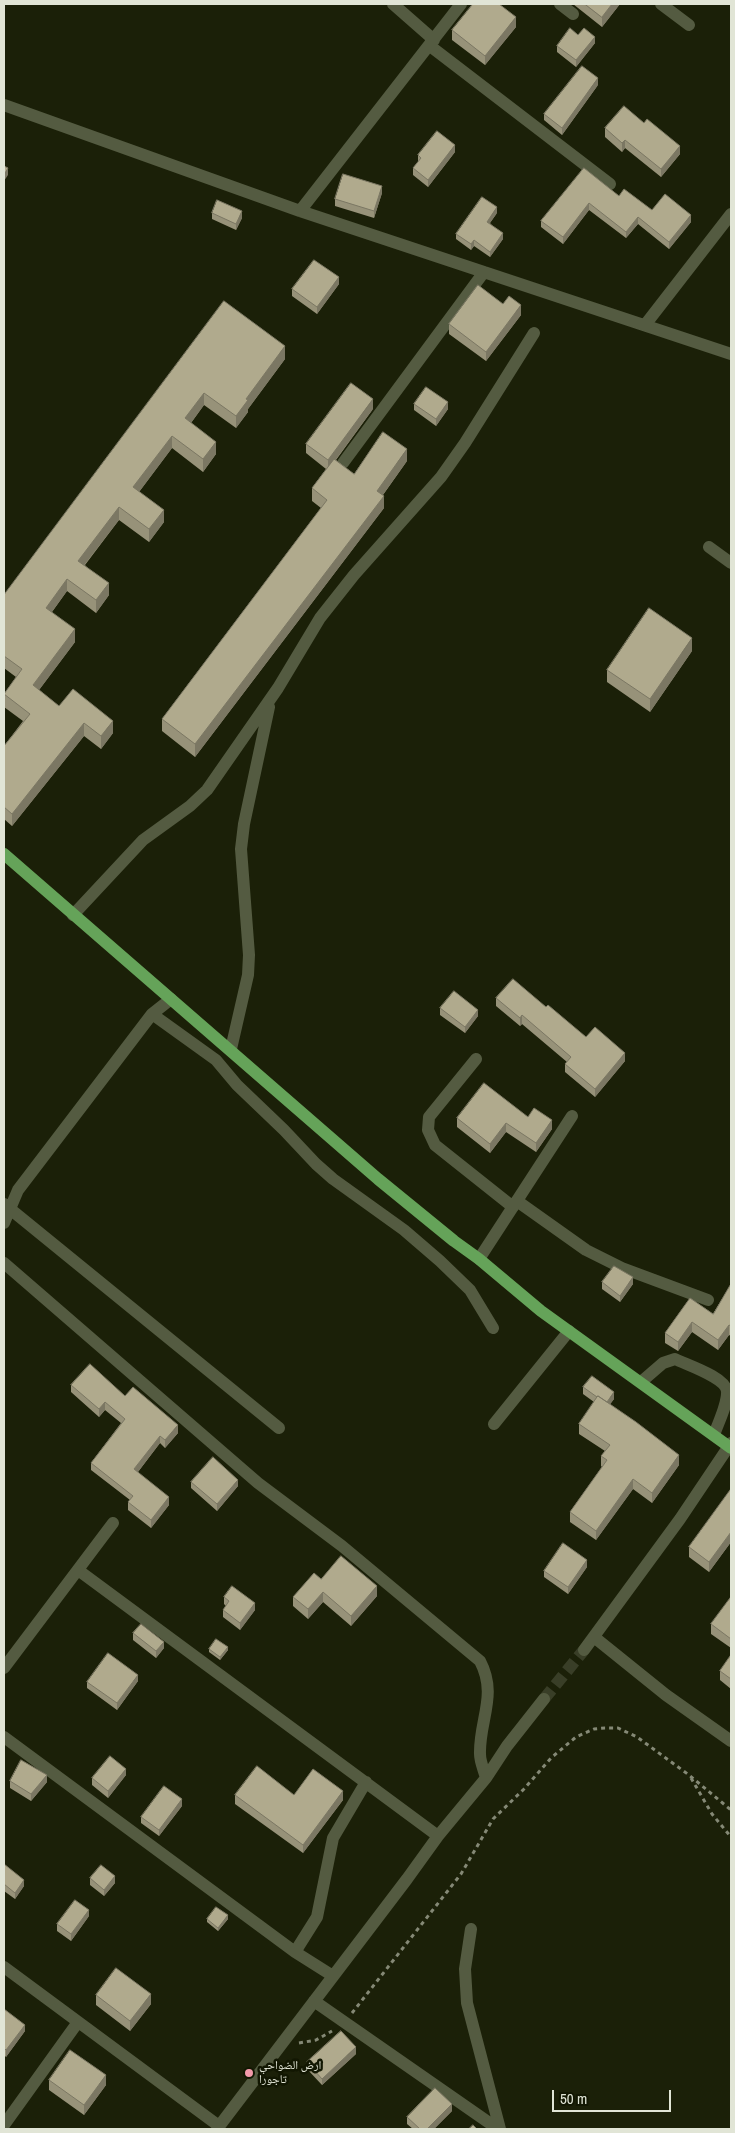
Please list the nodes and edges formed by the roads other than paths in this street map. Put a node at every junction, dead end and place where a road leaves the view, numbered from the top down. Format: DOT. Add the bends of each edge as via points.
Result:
graph roads {
  1 [pos="393,4"];
  2 [pos="461,4"];
  3 [pos="560,4"];
  4 [pos="661,4"];
  5 [pos="573,14"];
  6 [pos="689,26"];
  7 [pos="432,43"];
  8 [pos="4,105"];
  9 [pos="610,184"];
  10 [pos="300,211"];
  11 [pos="731,214"];
  12 [pos="484,272"];
  13 [pos="644,325"];
  14 [pos="534,332"];
  15 [pos="731,354"];
  16 [pos="343,463"];
  17 [pos="709,547"];
  18 [pos="731,563"];
  19 [pos="270,700"];
  20 [pos="4,854"];
  21 [pos="73,915"];
  22 [pos="171,999"];
  23 [pos="152,1014"];
  24 [pos="230,1049"];
  25 [pos="476,1059"];
  26 [pos="572,1116"];
  27 [pos="515,1204"];
  28 [pos="7,1207"];
  29 [pos="4,1222"];
  30 [pos="479,1259"];
  31 [pos="4,1263"];
  32 [pos="708,1300"];
  33 [pos="493,1328"];
  34 [pos="569,1331"];
  35 [pos="641,1382"];
  36 [pos="494,1424"];
  37 [pos="279,1428"];
  38 [pos="714,1435"];
  39 [pos="730,1446"];
  40 [pos="113,1523"];
  41 [pos="78,1570"];
  42 [pos="594,1637"];
  43 [pos="584,1650"];
  44 [pos="4,1668"];
  45 [pos="544,1699"];
  46 [pos="4,1737"];
  47 [pos="731,1741"];
  48 [pos="486,1778"];
  49 [pos="366,1782"];
  50 [pos="438,1836"];
  51 [pos="471,1929"];
  52 [pos="295,1952"];
  53 [pos="4,1967"];
  54 [pos="333,1976"];
  55 [pos="314,2001"];
  56 [pos="78,2022"];
  57 [pos="4,2125"];
  58 [pos="218,2128"];
  59 [pos="499,2129"];
  1 -- 7 [label="street"];
  2 -- 7 [label="street"];
  3 -- 5 [label="street"];
  4 -- 6 [label="street"];
  7 -- 9 [label="street"];
  7 -- 10 [label="street"];
  8 -- 10 [label="street"];
  10 -- 12 [label="street"];
  11 -- 13 [label="street"];
  12 -- 13 [label="street"];
  12 -- 16 [label="street"];
  13 -- 15 [label="street"];
  14 -- 19 [label="street" via="441,477 354,574 320,618"];
  17 -- 18 [label="street"];
  19 -- 21 [label="street" via="207,790 143,840"];
  19 -- 24 [label="street" via="241,849 248,975"];
  20 -- 21 [label="main road"];
  21 -- 22 [label="main road"];
  22 -- 23 [label="street"];
  22 -- 24 [label="main road"];
  23 -- 28 [label="street"];
  23 -- 33 [label="street" via="216,1060 333,1179 440,1260 470,1290"];
  24 -- 30 [label="main road" via="378,1179"];
  25 -- 27 [label="street" via="429,1118 428,1130 435,1145"];
  26 -- 27 [label="street"];
  27 -- 30 [label="street"];
  27 -- 32 [label="street" via="586,1250 622,1268"];
  28 -- 29 [label="street"];
  28 -- 37 [label="street"];
  30 -- 34 [label="main road"];
  31 -- 48 [label="street" via="258,1484 342,1546 480,1661 487,1674 489,1691 480,1756"];
  34 -- 35 [label="main road"];
  34 -- 36 [label="street"];
  35 -- 38 [label="main road"];
  35 -- 38 [label="street" via="663,1363 675,1359 721,1381 727,1390"];
  38 -- 39 [label="main road"];
  39 -- 42 [label="street"];
  40 -- 41 [label="street"];
  41 -- 44 [label="street"];
  41 -- 49 [label="street"];
  42 -- 43 [label="street"];
  42 -- 47 [label="street" via="666,1695"];
  45 -- 48 [label="street"];
  46 -- 52 [label="street"];
  48 -- 50 [label="street"];
  49 -- 50 [label="street"];
  49 -- 52 [label="street" via="333,1838 316,1917"];
  50 -- 54 [label="street"];
  51 -- 59 [label="street" via="465,1969 467,2003"];
  52 -- 54 [label="street"];
  53 -- 56 [label="street"];
  54 -- 55 [label="street"];
  55 -- 58 [label="street"];
  55 -- 59 [label="street"];
  56 -- 57 [label="street"];
  56 -- 58 [label="street"];
}
